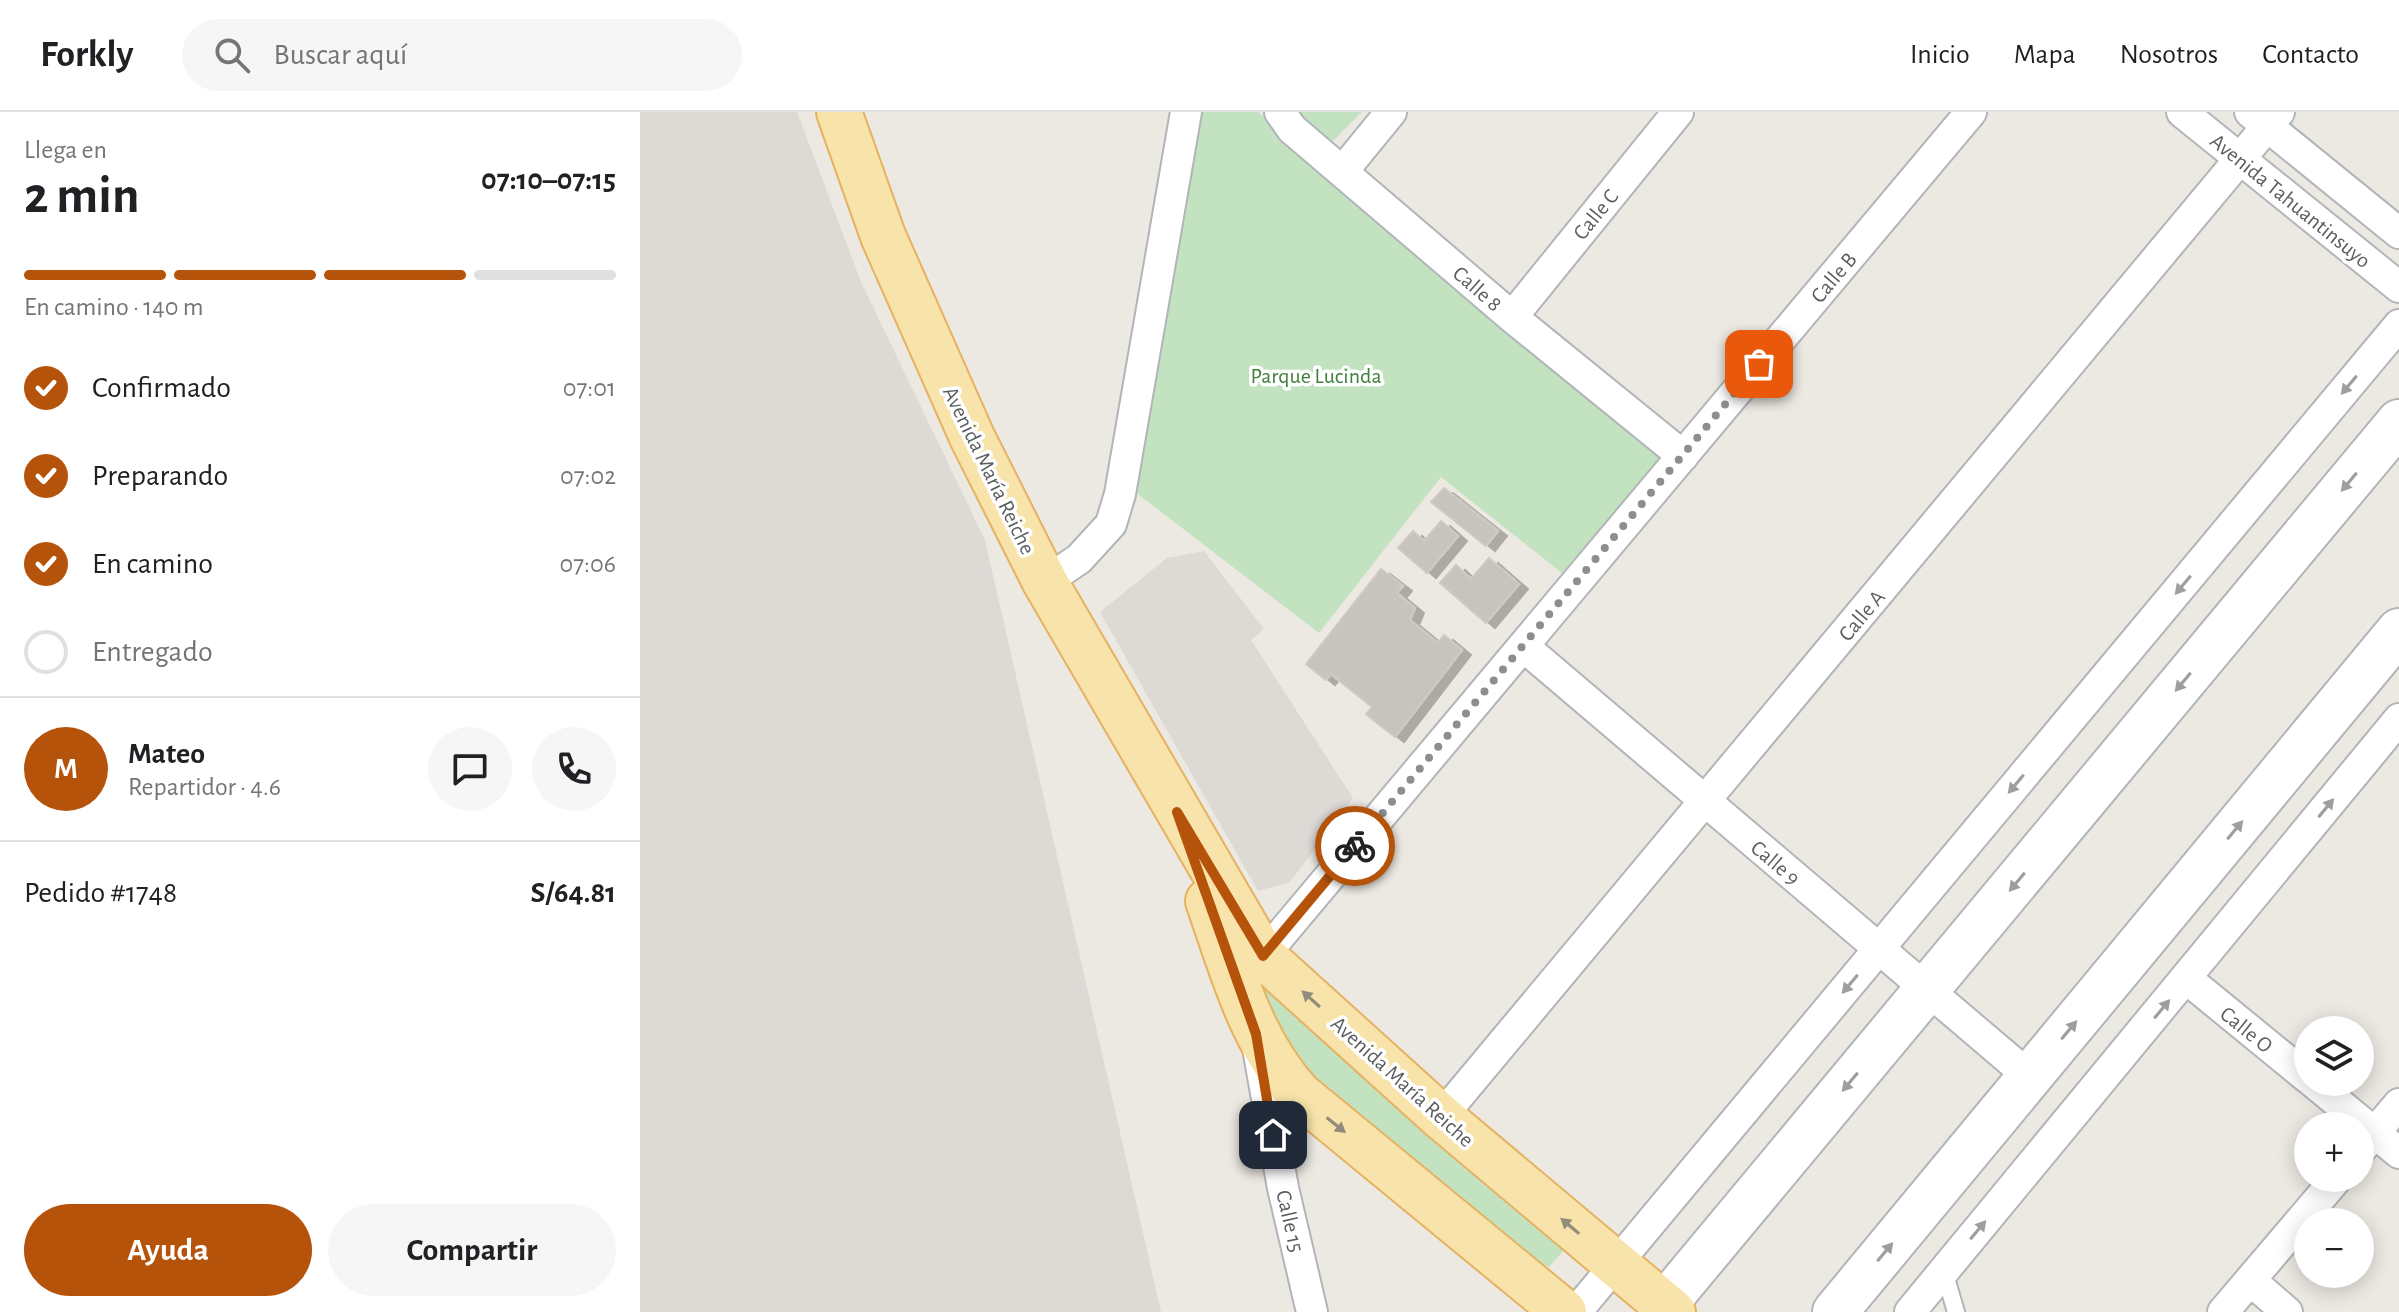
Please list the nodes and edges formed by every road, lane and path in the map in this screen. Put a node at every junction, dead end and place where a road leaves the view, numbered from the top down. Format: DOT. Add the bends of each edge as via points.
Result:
graph roads {
  1 [pos="839,112"];
  2 [pos="1186,112"];
  3 [pos="1280,112"];
  4 [pos="1391,112"];
  5 [pos="1678,112"];
  6 [pos="1971,112"];
  7 [pos="2182,112"];
  8 [pos="2266,117"];
  9 [pos="2240,159"];
  10 [pos="1342,172"];
  11 [pos="2399,233"];
  12 [pos="2399,287"];
  13 [pos="1512,317"];
  14 [pos="2399,325"];
  15 [pos="2399,422"];
  16 [pos="1683,456"];
  17 [pos="1045,582"];
  18 [pos="2399,631"];
  19 [pos="1523,646"];
  20 [pos="2399,719"];
  21 [pos="1706,802"];
  22 [pos="1177,812"];
  23 [pos="1879,949"];
  24 [pos="1263,956"];
  25 [pos="2187,979"];
  26 [pos="1927,990"];
  27 [pos="1256,1034"];
  28 [pos="2294,1067"];
  29 [pos="2030,1077"];
  30 [pos="2325,1096"];
  31 [pos="2399,1104"];
  32 [pos="2340,1112"];
  33 [pos="1441,1117"];
  34 [pos="2374,1135"];
  35 [pos="2374,1144"];
  36 [pos="2399,1153"];
  37 [pos="2325,1192"];
  38 [pos="1616,1264"];
  39 [pos="1944,1271"];
  40 [pos="2250,1280"];
  41 [pos="1668,1309"];
  42 [pos="1312,1312"];
  43 [pos="1564,1312"];
  44 [pos="1576,1312"];
  45 [pos="1835,1312"];
  46 [pos="1910,1312"];
  47 [pos="1956,1312"];
  48 [pos="2223,1312"];
  49 [pos="2287,1312"];
  1 -- 17 [label="main road, Avenida María Reiche" via="921,326"];
  2 -- 17 [label="street" via="1120,494 1111,524 1079,559"];
  3 -- 10 [label="street, Calle 8"];
  4 -- 10 [label="street"];
  5 -- 13 [label="street, Calle C"];
  6 -- 16 [label="street, Calle B"];
  7 -- 9 [label="street, Avenida Tahuantinsuyo"];
  8 -- 9 [label="street, Calle A"];
  8 -- 11 [label="street, Avenida Tahuantinsuyo"];
  9 -- 12 [label="street, Avenida Tahuantinsuyo"];
  9 -- 21 [label="street, Calle A"];
  10 -- 13 [label="street, Calle 8"];
  13 -- 16 [label="street, Calle 8"];
  14 -- 23 [label="street, one-way"];
  15 -- 26 [label="main road, one-way"];
  16 -- 19 [label="street, Calle B"];
  17 -- 22 [label="main road, Avenida María Reiche"];
  29 -- 18 [label="main road, one-way"];
  19 -- 21 [label="street, Calle 9"];
  19 -- 24 [label="street, Calle B"];
  25 -- 20 [label="street, one-way"];
  21 -- 23 [label="street, Calle 9"];
  21 -- 33 [label="street, Calle A"];
  22 -- 24 [label="main road, Avenida María Reiche"];
  22 -- 27 [label="main road, Avenida María Reiche"];
  23 -- 26 [label="street, Calle 9"];
  23 -- 38 [label="street, one-way"];
  33 -- 24 [label="main road, Avenida María Reiche, one-way"];
  25 -- 28 [label="street, Calle O"];
  39 -- 25 [label="street, one-way"];
  26 -- 29 [label="street, Calle 9"];
  26 -- 41 [label="main road, one-way"];
  27 -- 42 [label="street, Calle 15"];
  27 -- 43 [label="main road, Avenida María Reiche, one-way" via="1299,1094"];
  45 -- 29 [label="main road, one-way"];
  30 -- 32 [label="street, Calle O"];
  31 -- 34 [label="street"];
  38 -- 33 [label="main road, Avenida María Reiche, one-way"];
  35 -- 36 [label="street, Calle O"];
  37 -- 40 [label="street"];
  38 -- 41 [label="main road, Avenida María Reiche"];
  38 -- 44 [label="street"];
  39 -- 46 [label="street"];
  39 -- 47 [label="lane"];
  40 -- 48 [label="street"];
  40 -- 49 [label="street"];
}
